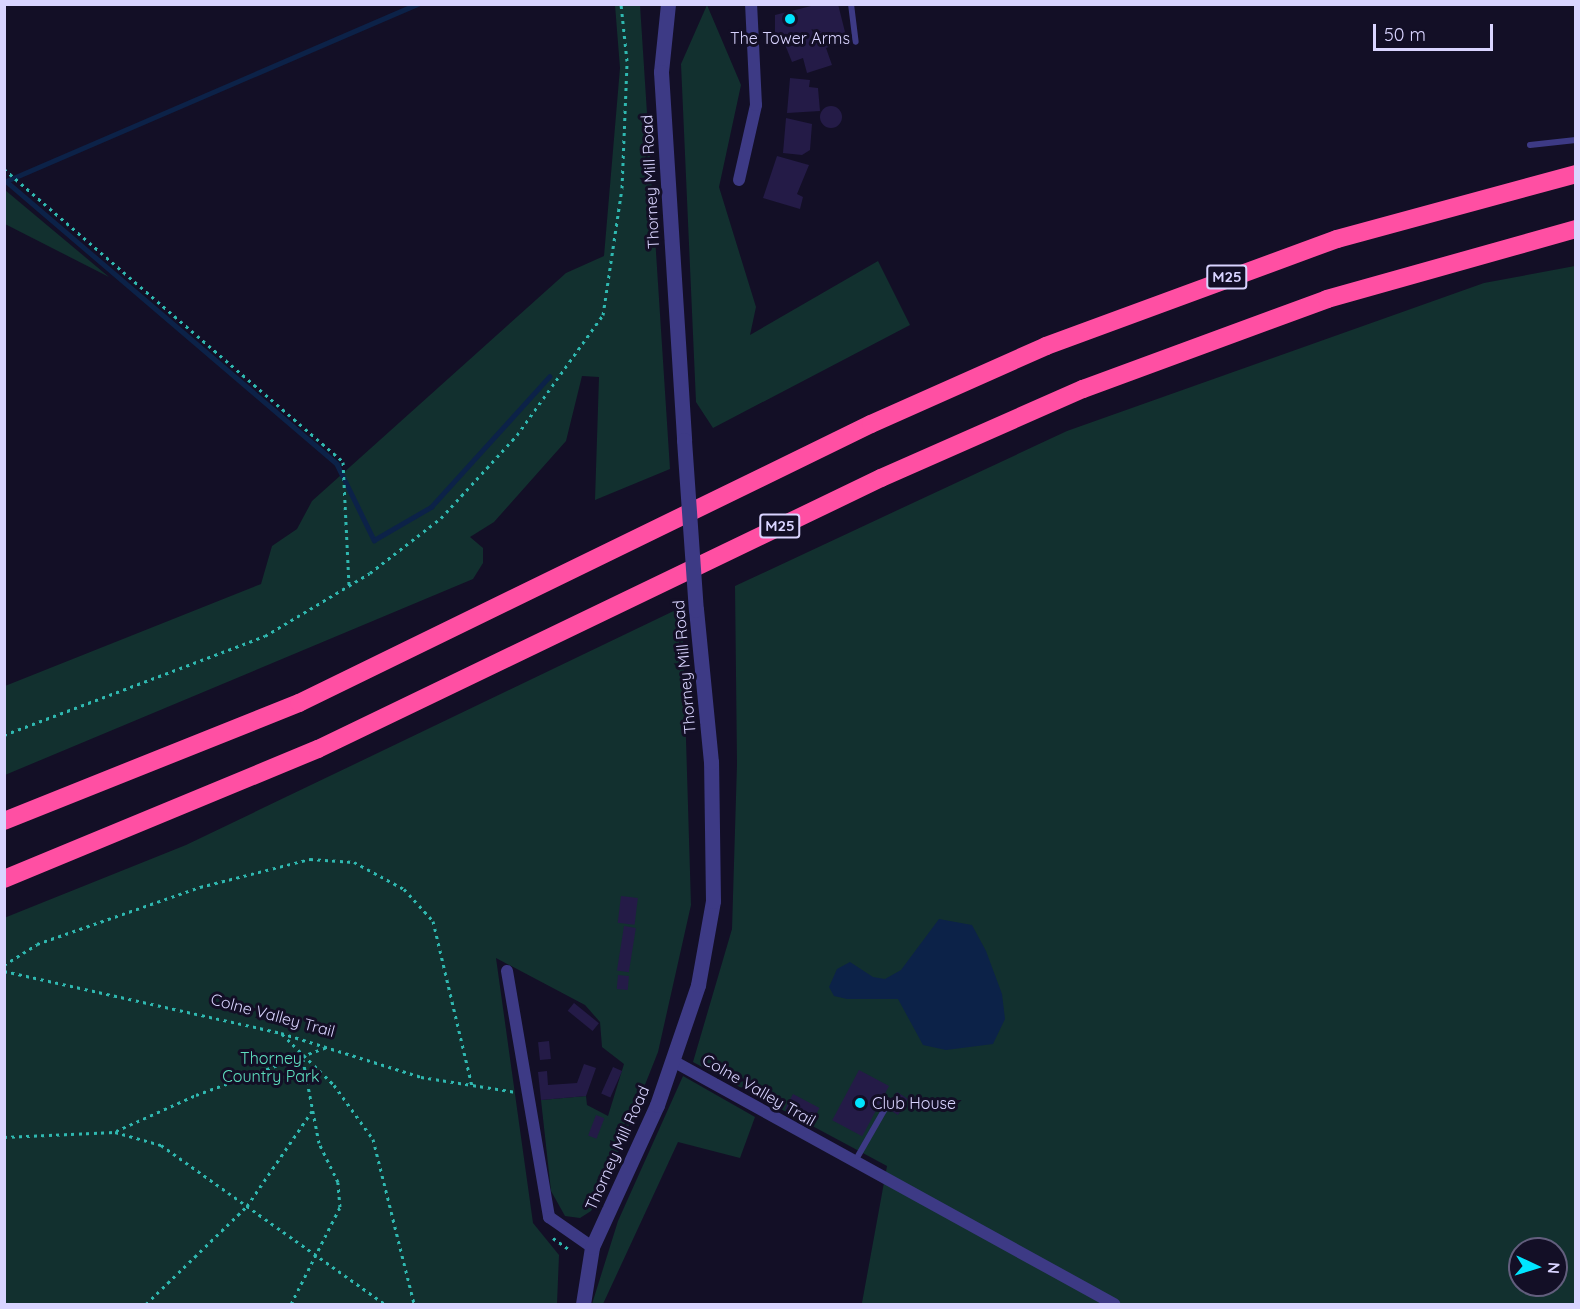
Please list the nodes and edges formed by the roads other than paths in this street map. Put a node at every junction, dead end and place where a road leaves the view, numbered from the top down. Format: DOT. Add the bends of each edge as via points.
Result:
graph roads {
  1 [pos="668,4"];
  2 [pos="751,4"];
  3 [pos="851,4"];
  4 [pos="856,42"];
  5 [pos="1575,140"];
  6 [pos="1530,145"];
  7 [pos="1575,174"];
  8 [pos="739,180"];
  9 [pos="1575,229"];
  10 [pos="4,821"];
  11 [pos="4,879"];
  12 [pos="507,971"];
  13 [pos="676,1062"];
  14 [pos="886,1107"];
  15 [pos="854,1164"];
  16 [pos="591,1252"];
  17 [pos="583,1305"];
  18 [pos="1114,1305"];
  1 -- 13 [label="street, Thorney Mill Road, bridge" via="662,72 696,610 711,762 713,901 698,985"];
  2 -- 8 [label="street" via="756,105"];
  3 -- 4 [label="lane"];
  5 -- 6 [label="lane"];
  7 -- 10 [label="highway, M25" via="1337,239 1046,346 871,424 299,704"];
  9 -- 11 [label="highway, M25" via="1327,299 1083,389 881,478 318,749"];
  12 -- 16 [label="street" via="549,1217"];
  13 -- 15 [label="street, Colne Valley Trail"];
  13 -- 16 [label="street, Thorney Mill Road"];
  14 -- 15 [label="lane"];
  15 -- 18 [label="street, Colne Valley Trail"];
  16 -- 17 [label="street, Thorney Mill Road"];
}
